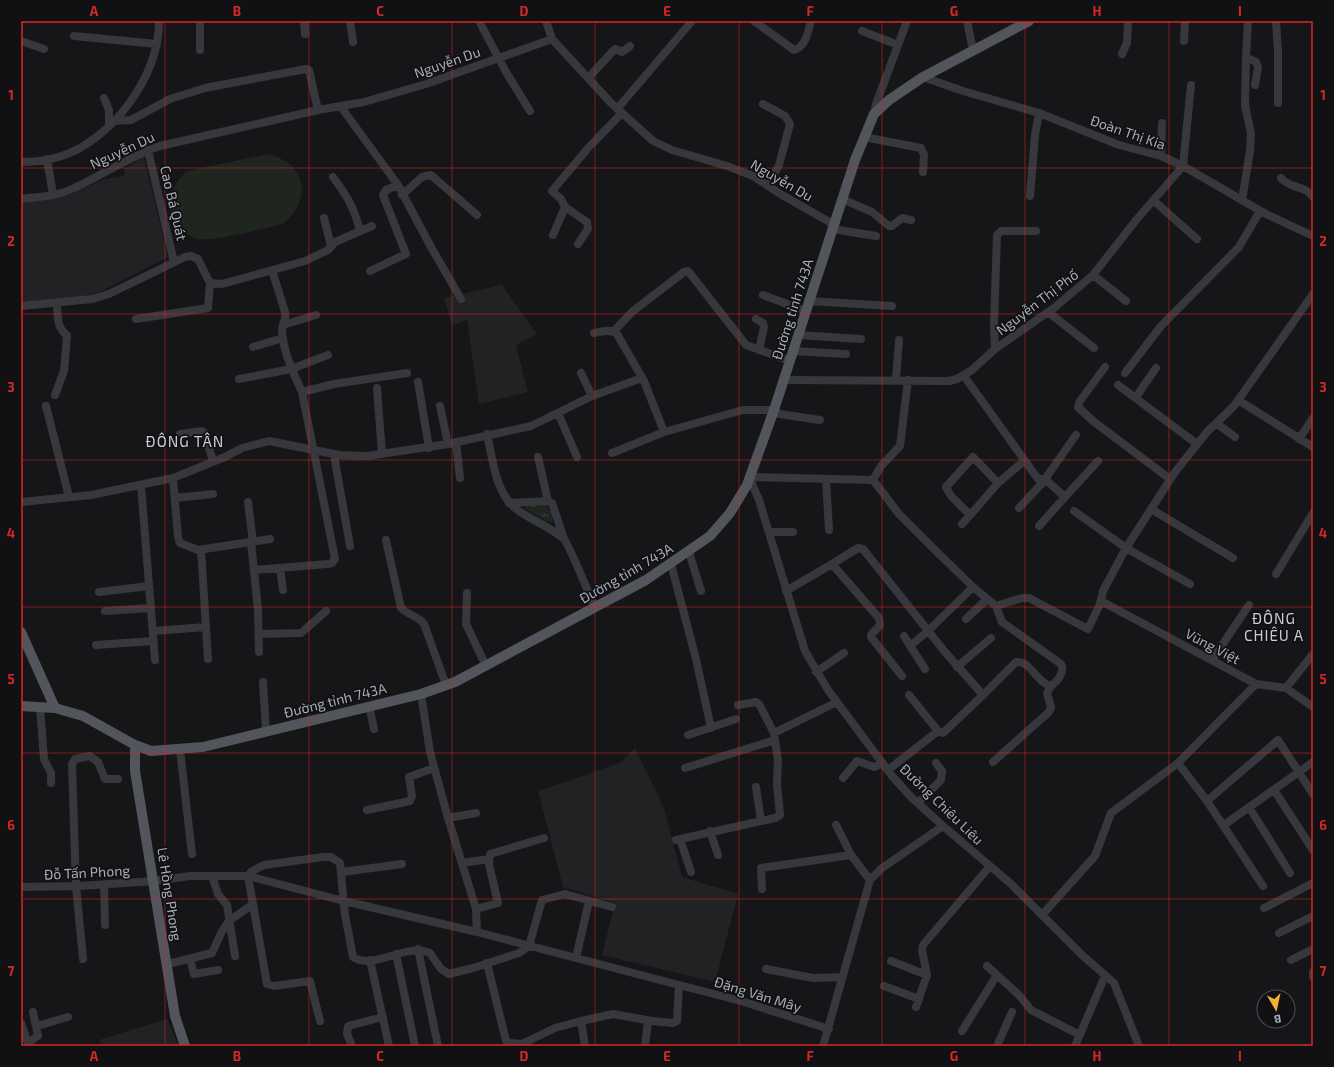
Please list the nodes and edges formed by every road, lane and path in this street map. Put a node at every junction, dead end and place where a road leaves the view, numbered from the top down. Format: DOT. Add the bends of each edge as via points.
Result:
graph roads {
  1 [pos="159,21"];
  2 [pos="200,21"];
  3 [pos="304,21"];
  4 [pos="350,21"];
  5 [pos="480,21"];
  6 [pos="546,21"];
  7 [pos="692,21"];
  8 [pos="754,21"];
  9 [pos="811,21"];
  10 [pos="907,21"];
  11 [pos="967,21"];
  12 [pos="1029,21"];
  13 [pos="1128,21"];
  14 [pos="1185,21"];
  15 [pos="1248,21"];
  16 [pos="1276,21"];
  17 [pos="862,32"];
  18 [pos="305,34"];
  19 [pos="74,36"];
  20 [pos="552,40"];
  21 [pos="21,41"];
  22 [pos="1184,41"];
  23 [pos="353,42"];
  24 [pos="158,44"];
  25 [pos="898,45"];
  26 [pos="630,46"];
  27 [pos="44,49"];
  28 [pos="200,50"];
  29 [pos="973,50"];
  30 [pos="1122,54"];
  31 [pos="498,58"];
  32 [pos="1246,58"];
  33 [pos="589,77"];
  34 [pos="923,77"];
  35 [pos="1191,85"];
  36 [pos="1255,85"];
  37 [pos="104,98"];
  38 [pos="1278,103"];
  39 [pos="763,104"];
  40 [pos="341,107"];
  41 [pos="318,110"];
  42 [pos="530,111"];
  43 [pos="620,111"];
  44 [pos="1039,113"];
  45 [pos="874,114"];
  46 [pos="1162,122"];
  47 [pos="112,123"];
  48 [pos="864,137"];
  49 [pos="148,150"];
  50 [pos="1161,156"];
  51 [pos="47,159"];
  52 [pos="21,162"];
  53 [pos="1183,166"];
  54 [pos="923,172"];
  55 [pos="333,177"];
  56 [pos="1281,178"];
  57 [pos="398,185"];
  58 [pos="768,186"];
  59 [pos="53,194"];
  60 [pos="402,195"];
  61 [pos="1030,196"];
  62 [pos="1313,197"];
  63 [pos="21,199"];
  64 [pos="842,200"];
  65 [pos="1153,200"];
  66 [pos="1242,200"];
  67 [pos="565,207"];
  68 [pos="1260,211"];
  69 [pos="477,215"];
  70 [pos="324,218"];
  71 [pos="911,220"];
  72 [pos="372,226"];
  73 [pos="832,227"];
  74 [pos="360,230"];
  75 [pos="1036,231"];
  76 [pos="553,234"];
  77 [pos="876,236"];
  78 [pos="1313,236"];
  79 [pos="1197,240"];
  80 [pos="578,244"];
  81 [pos="331,246"];
  82 [pos="174,262"];
  83 [pos="272,270"];
  84 [pos="370,271"];
  85 [pos="1093,275"];
  86 [pos="210,283"];
  87 [pos="1313,294"];
  88 [pos="763,295"];
  89 [pos="461,299"];
  90 [pos="1126,301"];
  91 [pos="56,303"];
  92 [pos="21,306"];
  93 [pos="807,306"];
  94 [pos="892,306"];
  95 [pos="1048,312"];
  96 [pos="316,315"];
  97 [pos="136,319"];
  98 [pos="756,319"];
  99 [pos="282,325"];
  100 [pos="614,331"];
  101 [pos="594,333"];
  102 [pos="798,335"];
  103 [pos="283,338"];
  104 [pos="861,339"];
  105 [pos="899,340"];
  106 [pos="253,347"];
  107 [pos="1094,348"];
  108 [pos="995,349"];
  109 [pos="759,350"];
  110 [pos="846,354"];
  111 [pos="328,355"];
  112 [pos="792,356"];
  113 [pos="1104,367"];
  114 [pos="1156,368"];
  115 [pos="291,369"];
  116 [pos="407,373"];
  117 [pos="581,373"];
  118 [pos="1125,373"];
  119 [pos="964,376"];
  120 [pos="642,378"];
  121 [pos="896,379"];
  122 [pos="239,380"];
  123 [pos="784,380"];
  124 [pos="908,380"];
  125 [pos="418,382"];
  126 [pos="1118,385"];
  127 [pos="377,388"];
  128 [pos="302,392"];
  129 [pos="54,395"];
  130 [pos="592,396"];
  131 [pos="1136,397"];
  132 [pos="1238,400"];
  133 [pos="46,406"];
  134 [pos="440,406"];
  135 [pos="774,412"];
  136 [pos="558,413"];
  137 [pos="1313,418"];
  138 [pos="820,420"];
  139 [pos="1216,423"];
  140 [pos="664,432"];
  141 [pos="180,434"];
  142 [pos="487,434"];
  143 [pos="1076,435"];
  144 [pos="1235,437"];
  145 [pos="1299,439"];
  146 [pos="452,443"];
  147 [pos="1197,444"];
  148 [pos="1313,447"];
  149 [pos="429,448"];
  150 [pos="312,450"];
  151 [pos="612,453"];
  152 [pos="334,454"];
  153 [pos="382,454"];
  154 [pos="538,457"];
  155 [pos="577,457"];
  156 [pos="1024,461"];
  157 [pos="1098,461"];
  158 [pos="213,462"];
  159 [pos="173,478"];
  160 [pos="460,478"];
  161 [pos="750,478"];
  162 [pos="826,479"];
  163 [pos="1045,479"];
  164 [pos="1170,479"];
  165 [pos="873,480"];
  166 [pos="998,483"];
  167 [pos="141,485"];
  168 [pos="213,494"];
  169 [pos="69,497"];
  170 [pos="1065,497"];
  171 [pos="174,498"];
  172 [pos="548,501"];
  173 [pos="21,502"];
  174 [pos="248,502"];
  175 [pos="509,503"];
  176 [pos="1019,508"];
  177 [pos="1151,509"];
  178 [pos="1074,511"];
  179 [pos="1313,513"];
  180 [pos="970,515"];
  181 [pos="962,524"];
  182 [pos="1039,526"];
  183 [pos="829,530"];
  184 [pos="769,532"];
  185 [pos="794,532"];
  186 [pos="270,539"];
  187 [pos="564,539"];
  188 [pos="386,540"];
  189 [pos="252,542"];
  190 [pos="350,546"];
  191 [pos="1126,548"];
  192 [pos="201,550"];
  193 [pos="689,552"];
  194 [pos="1233,558"];
  195 [pos="671,564"];
  196 [pos="832,564"];
  197 [pos="280,568"];
  198 [pos="254,570"];
  199 [pos="1276,574"];
  200 [pos="1190,584"];
  201 [pos="149,586"];
  202 [pos="973,587"];
  203 [pos="283,590"];
  204 [pos="701,591"];
  205 [pos="786,591"];
  206 [pos="100,592"];
  207 [pos="467,593"];
  208 [pos="987,599"];
  209 [pos="1101,601"];
  210 [pos="1249,605"];
  211 [pos="996,606"];
  212 [pos="151,608"];
  213 [pos="595,608"];
  214 [pos="326,611"];
  215 [pos="105,612"];
  216 [pos="966,620"];
  217 [pos="206,627"];
  218 [pos="153,630"];
  219 [pos="928,631"];
  220 [pos="21,632"];
  221 [pos="259,634"];
  222 [pos="904,636"];
  223 [pos="991,638"];
  224 [pos="153,641"];
  225 [pos="96,645"];
  226 [pos="910,646"];
  227 [pos="259,652"];
  228 [pos="844,653"];
  229 [pos="1313,654"];
  230 [pos="208,659"];
  231 [pos="155,660"];
  232 [pos="1212,660"];
  233 [pos="486,666"];
  234 [pos="957,667"];
  235 [pos="925,669"];
  236 [pos="816,672"];
  237 [pos="902,676"];
  238 [pos="263,682"];
  239 [pos="1256,684"];
  240 [pos="446,685"];
  241 [pos="1051,686"];
  242 [pos="1286,688"];
  243 [pos="420,694"];
  244 [pos="909,695"];
  245 [pos="983,695"];
  246 [pos="837,702"];
  247 [pos="738,705"];
  248 [pos="21,706"];
  249 [pos="369,706"];
  250 [pos="40,707"];
  251 [pos="1313,707"];
  252 [pos="55,708"];
  253 [pos="736,719"];
  254 [pos="711,728"];
  255 [pos="374,730"];
  256 [pos="266,731"];
  257 [pos="938,731"];
  258 [pos="688,735"];
  259 [pos="775,736"];
  260 [pos="135,745"];
  261 [pos="180,750"];
  262 [pos="993,762"];
  263 [pos="1313,762"];
  264 [pos="936,763"];
  265 [pos="1178,763"];
  266 [pos="885,767"];
  267 [pos="434,768"];
  268 [pos="685,768"];
  269 [pos="1299,771"];
  270 [pos="843,778"];
  271 [pos="118,779"];
  272 [pos="51,783"];
  273 [pos="756,786"];
  274 [pos="1274,790"];
  275 [pos="1313,794"];
  276 [pos="1207,801"];
  277 [pos="918,803"];
  278 [pos="1250,807"];
  279 [pos="367,810"];
  280 [pos="476,813"];
  281 [pos="448,818"];
  282 [pos="762,821"];
  283 [pos="836,825"];
  284 [pos="943,826"];
  285 [pos="1224,826"];
  286 [pos="710,831"];
  287 [pos="544,838"];
  288 [pos="1313,850"];
  289 [pos="192,854"];
  290 [pos="851,854"];
  291 [pos="718,855"];
  292 [pos="489,859"];
  293 [pos="462,863"];
  294 [pos="402,864"];
  295 [pos="990,866"];
  296 [pos="342,872"];
  297 [pos="691,872"];
  298 [pos="1290,873"];
  299 [pos="212,876"];
  300 [pos="248,876"];
  301 [pos="870,880"];
  302 [pos="154,881"];
  303 [pos="1313,883"];
  304 [pos="104,885"];
  305 [pos="76,886"];
  306 [pos="1263,886"];
  307 [pos="21,887"];
  308 [pos="762,889"];
  309 [pos="344,901"];
  310 [pos="589,901"];
  311 [pos="253,904"];
  312 [pos="612,907"];
  313 [pos="1264,908"];
  314 [pos="476,909"];
  315 [pos="1042,915"];
  316 [pos="1313,916"];
  317 [pos="229,921"];
  318 [pos="105,925"];
  319 [pos="477,932"];
  320 [pos="1279,933"];
  321 [pos="529,946"];
  322 [pos="1313,949"];
  323 [pos="418,950"];
  324 [pos="396,954"];
  325 [pos="235,956"];
  326 [pos="576,958"];
  327 [pos="83,959"];
  328 [pos="190,959"];
  329 [pos="370,960"];
  330 [pos="1291,960"];
  331 [pos="891,961"];
  332 [pos="487,963"];
  333 [pos="168,964"];
  334 [pos="988,966"];
  335 [pos="766,969"];
  336 [pos="218,970"];
  337 [pos="1313,972"];
  338 [pos="927,975"];
  339 [pos="997,975"];
  340 [pos="1105,976"];
  341 [pos="842,977"];
  342 [pos="1313,977"];
  343 [pos="679,984"];
  344 [pos="884,986"];
  345 [pos="33,1012"];
  346 [pos="1012,1012"];
  347 [pos="68,1017"];
  348 [pos="383,1017"];
  349 [pos="320,1020"];
  350 [pos="581,1021"];
  351 [pos="648,1021"];
  352 [pos="21,1023"];
  353 [pos="36,1026"];
  354 [pos="829,1029"];
  355 [pos="962,1031"];
  356 [pos="1080,1035"];
  357 [pos="28,1044"];
  358 [pos="185,1046"];
  359 [pos="352,1046"];
  360 [pos="389,1046"];
  361 [pos="415,1046"];
  362 [pos="438,1046"];
  363 [pos="585,1046"];
  364 [pos="645,1046"];
  365 [pos="823,1046"];
  366 [pos="997,1046"];
  367 [pos="1075,1046"];
  368 [pos="1139,1046"];
  1 -- 24 [label="street"];
  2 -- 28 [label="street"];
  3 -- 18 [label="street"];
  4 -- 23 [label="street"];
  5 -- 31 [label="street"];
  6 -- 20 [label="street"];
  7 -- 43 [label="street"];
  8 -- 9 [label="street" via="794,50 804,43"];
  10 -- 25 [label="street"];
  11 -- 29 [label="street"];
  12 -- 29 [label="main road, Đường tỉnh 743A"];
  13 -- 30 [label="street" via="1127,43"];
  14 -- 22 [label="street"];
  15 -- 32 [label="street"];
  16 -- 38 [label="street"];
  17 -- 25 [label="street"];
  19 -- 24 [label="street"];
  20 -- 31 [label="street, Nguyễn Du"];
  20 -- 33 [label="street, Nguyễn Du"];
  21 -- 27 [label="street"];
  24 -- 47 [label="street" via="150,66 128,105"];
  25 -- 45 [label="street"];
  26 -- 33 [label="street" via="622,52 615,49"];
  29 -- 34 [label="main road, Đường tỉnh 743A"];
  31 -- 40 [label="street, Nguyễn Du" via="426,84"];
  31 -- 42 [label="street"];
  32 -- 36 [label="street" via="1256,62 1258,67"];
  32 -- 66 [label="street" via="1245,105 1251,134"];
  33 -- 43 [label="street, Nguyễn Du"];
  34 -- 44 [label="street, Đoàn Thị Kia"];
  34 -- 45 [label="main road, Đường tỉnh 743A" via="889,100"];
  35 -- 53 [label="street"];
  37 -- 47 [label="street"];
  39 -- 58 [label="street" via="785,116 790,124 779,165"];
  40 -- 41 [label="street, Nguyễn Du"];
  40 -- 57 [label="street"];
  41 -- 47 [label="street" via="309,70 306,68 205,88 170,99 131,120"];
  41 -- 49 [label="street, Nguyễn Du"];
  43 -- 58 [label="street, Nguyễn Du" via="653,141 672,150 744,172"];
  43 -- 67 [label="street" via="552,191"];
  44 -- 50 [label="street, Đoàn Thị Kia" via="1119,145"];
  44 -- 61 [label="street"];
  45 -- 48 [label="main road, Đường tỉnh 743A"];
  46 -- 50 [label="street"];
  47 -- 51 [label="street" via="79,148"];
  48 -- 54 [label="street" via="921,148 924,155"];
  48 -- 64 [label="main road, Đường tỉnh 743A"];
  49 -- 59 [label="street, Nguyễn Du" via="72,189"];
  49 -- 82 [label="street, Cao Bá Quát"];
  50 -- 53 [label="street, Đoàn Thị Kia"];
  51 -- 52 [label="street"];
  51 -- 59 [label="street"];
  53 -- 65 [label="street, Nguyễn Thị Phố"];
  53 -- 66 [label="street, Đoàn Thị Kia"];
  55 -- 74 [label="street" via="350,199"];
  56 -- 62 [label="street" via="1286,184 1309,191"];
  57 -- 60 [label="street"];
  57 -- 84 [label="street" via="386,190 383,195 406,254"];
  58 -- 73 [label="street, Nguyễn Du"];
  59 -- 63 [label="street, Nguyễn Du"];
  60 -- 69 [label="street" via="422,177 431,175"];
  60 -- 89 [label="street"];
  64 -- 71 [label="street" via="872,212 889,226 902,218"];
  64 -- 73 [label="main road, Đường tỉnh 743A"];
  65 -- 79 [label="street"];
  65 -- 85 [label="street, Nguyễn Thị Phố"];
  66 -- 68 [label="street, Đoàn Thị Kia"];
  67 -- 76 [label="street"];
  67 -- 80 [label="street" via="587,222 588,229"];
  68 -- 78 [label="street, Đoàn Thị Kia"];
  68 -- 118 [label="street" via="1240,247 1161,326"];
  70 -- 81 [label="street"];
  72 -- 74 [label="street"];
  73 -- 77 [label="street, Nguyễn Du"];
  73 -- 93 [label="main road, Đường tỉnh 743A"];
  74 -- 81 [label="street"];
  75 -- 108 [label="street" via="1007,230 1001,231 998,235"];
  81 -- 83 [label="street" via="305,261"];
  82 -- 86 [label="street" via="191,256 198,259"];
  82 -- 91 [label="street" via="109,294 92,299"];
  83 -- 86 [label="street" via="222,284"];
  83 -- 99 [label="street" via="286,316"];
  85 -- 90 [label="street"];
  85 -- 95 [label="street, Nguyễn Thị Phố"];
  86 -- 97 [label="street" via="208,308"];
  87 -- 132 [label="street"];
  88 -- 93 [label="street"];
  91 -- 92 [label="street"];
  91 -- 129 [label="street" via="58,324 61,331 67,335 64,371"];
  93 -- 94 [label="street"];
  93 -- 102 [label="main road, Đường tỉnh 743A"];
  95 -- 107 [label="street"];
  95 -- 108 [label="street, Nguyễn Thị Phố"];
  96 -- 99 [label="street"];
  98 -- 109 [label="street" via="763,323 764,327"];
  99 -- 103 [label="street"];
  100 -- 101 [label="street"];
  100 -- 109 [label="street" via="633,311 688,271 746,345"];
  100 -- 120 [label="street"];
  102 -- 104 [label="street"];
  102 -- 112 [label="main road, Đường tỉnh 743A"];
  103 -- 106 [label="street"];
  103 -- 115 [label="street"];
  105 -- 121 [label="street"];
  108 -- 119 [label="street, Nguyễn Thị Phố"];
  109 -- 112 [label="street"];
  110 -- 112 [label="street"];
  111 -- 115 [label="street"];
  112 -- 123 [label="main road, Đường tỉnh 743A"];
  113 -- 164 [label="street" via="1078,407"];
  114 -- 131 [label="street"];
  115 -- 122 [label="street"];
  115 -- 128 [label="street"];
  116 -- 128 [label="street" via="334,384"];
  117 -- 130 [label="street"];
  119 -- 124 [label="street, Nguyễn Thị Phố" via="949,381"];
  119 -- 156 [label="street"];
  120 -- 130 [label="street"];
  120 -- 140 [label="street"];
  121 -- 123 [label="street, Nguyễn Thị Phố"];
  121 -- 124 [label="street, Nguyễn Thị Phố"];
  123 -- 135 [label="main road, Đường tỉnh 743A"];
  124 -- 165 [label="street" via="900,446 881,466"];
  125 -- 149 [label="street"];
  126 -- 131 [label="street"];
  127 -- 153 [label="street"];
  128 -- 150 [label="street"];
  130 -- 136 [label="street"];
  131 -- 147 [label="street"];
  132 -- 139 [label="street"];
  132 -- 145 [label="street"];
  133 -- 169 [label="street"];
  134 -- 146 [label="street"];
  135 -- 138 [label="street"];
  135 -- 140 [label="street" via="743,410"];
  135 -- 161 [label="main road, Đường tỉnh 743A"];
  136 -- 142 [label="street" via="531,426"];
  136 -- 155 [label="street"];
  137 -- 145 [label="street"];
  139 -- 144 [label="street"];
  139 -- 147 [label="street"];
  140 -- 151 [label="street"];
  141 -- 158 [label="street" via="202,431 205,433"];
  142 -- 146 [label="street"];
  142 -- 175 [label="street" via="499,485"];
  143 -- 163 [label="street"];
  145 -- 148 [label="street"];
  146 -- 149 [label="street"];
  146 -- 160 [label="street"];
  147 -- 164 [label="street"];
  149 -- 153 [label="street"];
  150 -- 152 [label="street"];
  150 -- 158 [label="street" via="269,441 242,448"];
  150 -- 197 [label="street" via="336,558 327,564"];
  152 -- 153 [label="street"];
  152 -- 190 [label="street"];
  154 -- 172 [label="street"];
  156 -- 163 [label="street" via="1038,479"];
  156 -- 166 [label="street"];
  157 -- 170 [label="street"];
  158 -- 159 [label="street"];
  159 -- 167 [label="street"];
  159 -- 171 [label="street"];
  161 -- 162 [label="street"];
  161 -- 184 [label="street, Đường Chiêu Liêu"];
  161 -- 193 [label="main road, Đường tỉnh 743A" via="730,513 710,536"];
  162 -- 165 [label="street"];
  162 -- 183 [label="street"];
  163 -- 170 [label="street"];
  163 -- 176 [label="street"];
  164 -- 177 [label="street"];
  165 -- 202 [label="street" via="899,514"];
  166 -- 180 [label="street"];
  166 -- 180 [label="street" via="973,457 947,485 951,496"];
  167 -- 169 [label="street"];
  167 -- 201 [label="street"];
  168 -- 171 [label="street"];
  169 -- 173 [label="street"];
  170 -- 182 [label="street"];
  171 -- 192 [label="street" via="180,544"];
  172 -- 175 [label="street"];
  172 -- 187 [label="street" via="552,503"];
  174 -- 189 [label="street"];
  175 -- 187 [label="street" via="519,512"];
  177 -- 191 [label="street"];
  177 -- 194 [label="street"];
  178 -- 191 [label="street"];
  179 -- 199 [label="street"];
  180 -- 181 [label="street"];
  184 -- 185 [label="street"];
  184 -- 205 [label="street, Đường Chiêu Liêu"];
  186 -- 189 [label="street"];
  187 -- 213 [label="street"];
  188 -- 240 [label="street" via="401,608 424,624"];
  189 -- 192 [label="street"];
  189 -- 198 [label="street"];
  191 -- 200 [label="street"];
  191 -- 209 [label="street" via="1103,591"];
  192 -- 217 [label="street"];
  193 -- 195 [label="main road, Đường tỉnh 743A"];
  193 -- 204 [label="street"];
  195 -- 213 [label="main road, Đường tỉnh 743A"];
  195 -- 254 [label="street"];
  196 -- 205 [label="street"];
  196 -- 219 [label="street" via="858,548 863,549"];
  196 -- 237 [label="street" via="879,618 880,625 871,637"];
  197 -- 198 [label="street"];
  197 -- 203 [label="street"];
  198 -- 221 [label="street"];
  201 -- 206 [label="street"];
  201 -- 212 [label="street"];
  202 -- 208 [label="street"];
  202 -- 219 [label="street"];
  205 -- 236 [label="street, Đường Chiêu Liêu" via="805,651"];
  207 -- 233 [label="street" via="466,624"];
  208 -- 211 [label="street"];
  208 -- 216 [label="street"];
  209 -- 211 [label="street" via="1088,629 1029,598"];
  209 -- 232 [label="street, Vũng Việt"];
  210 -- 232 [label="street"];
  211 -- 241 [label="street" via="1000,618 1006,625 1061,664 1062,673"];
  212 -- 215 [label="street"];
  212 -- 218 [label="street"];
  213 -- 233 [label="main road, Đường tỉnh 743A"];
  214 -- 221 [label="street" via="301,633"];
  217 -- 218 [label="street"];
  217 -- 230 [label="street"];
  218 -- 224 [label="street"];
  219 -- 226 [label="street"];
  219 -- 234 [label="street"];
  220 -- 252 [label="main road"];
  221 -- 227 [label="street"];
  222 -- 226 [label="street"];
  223 -- 234 [label="street"];
  224 -- 225 [label="street"];
  224 -- 231 [label="street"];
  226 -- 235 [label="street"];
  228 -- 236 [label="street"];
  229 -- 242 [label="street"];
  232 -- 239 [label="street, Vũng Việt"];
  233 -- 240 [label="main road, Đường tỉnh 743A"];
  234 -- 245 [label="street"];
  236 -- 246 [label="street, Đường Chiêu Liêu"];
  238 -- 256 [label="street"];
  239 -- 242 [label="street, Vũng Việt"];
  239 -- 265 [label="street"];
  240 -- 243 [label="main road, Đường tỉnh 743A"];
  241 -- 245 [label="street" via="1019,661"];
  241 -- 262 [label="street" via="1047,693 1049,712"];
  242 -- 251 [label="street, Vũng Việt"];
  243 -- 249 [label="main road, Đường tỉnh 743A"];
  243 -- 267 [label="street"];
  244 -- 257 [label="street"];
  245 -- 257 [label="street" via="944,732"];
  246 -- 259 [label="street"];
  246 -- 266 [label="street, Đường Chiêu Liêu"];
  247 -- 259 [label="street" via="756,702 759,704"];
  248 -- 250 [label="main road, Đường tỉnh 743A"];
  249 -- 255 [label="street"];
  249 -- 256 [label="main road, Đường tỉnh 743A"];
  250 -- 252 [label="main road, Đường tỉnh 743A"];
  250 -- 272 [label="street" via="44,759 51,772"];
  252 -- 260 [label="main road, Đường tỉnh 743A" via="83,716"];
  253 -- 254 [label="street"];
  254 -- 258 [label="street"];
  256 -- 261 [label="main road, Đường tỉnh 743A" via="203,747"];
  257 -- 266 [label="street"];
  259 -- 268 [label="street"];
  259 -- 282 [label="street" via="780,815"];
  260 -- 261 [label="main road, Đường tỉnh 743A" via="151,751"];
  260 -- 302 [label="main road, Lê Hồng Phong" via="135,771"];
  261 -- 289 [label="street"];
  263 -- 269 [label="street"];
  264 -- 277 [label="street" via="942,771 941,780"];
  265 -- 276 [label="street"];
  265 -- 315 [label="street" via="1111,813 1095,856"];
  266 -- 270 [label="street" via="874,767 857,761"];
  266 -- 277 [label="street, Đường Chiêu Liêu"];
  267 -- 279 [label="street" via="409,777 412,796 410,801"];
  267 -- 281 [label="street"];
  269 -- 274 [label="street"];
  269 -- 275 [label="street"];
  269 -- 276 [label="street" via="1280,741 1276,741"];
  271 -- 305 [label="street" via="105,779 98,762 90,756 75,759 72,764"];
  273 -- 282 [label="street"];
  274 -- 278 [label="street"];
  274 -- 288 [label="street"];
  276 -- 285 [label="street"];
  277 -- 284 [label="street, Đường Chiêu Liêu"];
  278 -- 285 [label="street"];
  278 -- 298 [label="street"];
  280 -- 281 [label="street"];
  281 -- 293 [label="street"];
  282 -- 286 [label="street"];
  283 -- 290 [label="street"];
  284 -- 295 [label="street, Đường Chiêu Liêu"];
  284 -- 301 [label="street" via="882,868"];
  285 -- 306 [label="street"];
  286 -- 291 [label="street"];
  286 -- 297 [label="street" via="678,839"];
  287 -- 292 [label="street" via="493,852"];
  290 -- 301 [label="street"];
  290 -- 308 [label="street" via="761,868"];
  292 -- 293 [label="street"];
  292 -- 314 [label="street" via="498,903"];
  293 -- 314 [label="street"];
  294 -- 296 [label="street"];
  295 -- 315 [label="street, Đường Chiêu Liêu"];
  295 -- 338 [label="street" via="923,945"];
  296 -- 300 [label="street" via="340,863 331,857 264,865 256,868"];
  296 -- 309 [label="street"];
  299 -- 300 [label="street"];
  299 -- 302 [label="street"];
  299 -- 317 [label="street" via="218,894 227,906"];
  300 -- 309 [label="street, Đặng Văn Mây"];
  300 -- 311 [label="street"];
  301 -- 341 [label="street"];
  302 -- 304 [label="street, Đỗ Tấn Phong"];
  302 -- 333 [label="main road, Lê Hồng Phong"];
  303 -- 313 [label="street"];
  304 -- 305 [label="street, Đỗ Tấn Phong"];
  304 -- 318 [label="street"];
  305 -- 307 [label="street, Đỗ Tấn Phong"];
  305 -- 327 [label="street"];
  309 -- 319 [label="street, Đặng Văn Mây"];
  309 -- 329 [label="street" via="353,957 363,961"];
  310 -- 312 [label="street"];
  310 -- 321 [label="street" via="565,894 542,900"];
  310 -- 326 [label="street"];
  311 -- 317 [label="street"];
  311 -- 349 [label="street" via="267,984 274,986 310,981"];
  314 -- 319 [label="street"];
  315 -- 340 [label="street, Đường Chiêu Liêu"];
  316 -- 320 [label="street"];
  317 -- 325 [label="street"];
  317 -- 328 [label="street" via="218,939 215,951"];
  319 -- 321 [label="street, Đặng Văn Mây"];
  321 -- 326 [label="street, Đặng Văn Mây"];
  321 -- 332 [label="street" via="519,953"];
  322 -- 330 [label="street"];
  323 -- 324 [label="street"];
  323 -- 332 [label="street" via="430,953 441,969 449,974"];
  323 -- 362 [label="street"];
  324 -- 329 [label="street"];
  324 -- 361 [label="street"];
  326 -- 343 [label="street, Đặng Văn Mây"];
  328 -- 333 [label="street"];
  328 -- 336 [label="street" via="194,974"];
  329 -- 348 [label="street"];
  331 -- 338 [label="street"];
  332 -- 350 [label="street" via="506,1041 525,1043 555,1028"];
  333 -- 358 [label="main road, Lê Hồng Phong" via="175,1016"];
  334 -- 339 [label="street"];
  335 -- 341 [label="street" via="813,978"];
  337 -- 342 [label="street"];
  338 -- 344 [label="street" via="918,1003"];
  339 -- 355 [label="street"];
  339 -- 356 [label="street" via="1031,1010"];
  340 -- 356 [label="street"];
  340 -- 368 [label="street, Đường Chiêu Liêu" via="1114,983 1120,994"];
  341 -- 354 [label="street"];
  343 -- 351 [label="street" via="677,1021"];
  343 -- 354 [label="street, Đặng Văn Mây"];
  345 -- 353 [label="street"];
  346 -- 366 [label="street"];
  347 -- 353 [label="street"];
  348 -- 359 [label="street" via="348,1026 347,1034"];
  348 -- 360 [label="street"];
  350 -- 351 [label="street" via="613,1014"];
  350 -- 363 [label="street"];
  351 -- 364 [label="street"];
  352 -- 357 [label="street"];
  353 -- 357 [label="street" via="38,1038"];
  354 -- 365 [label="street"];
  356 -- 367 [label="street"];
}
